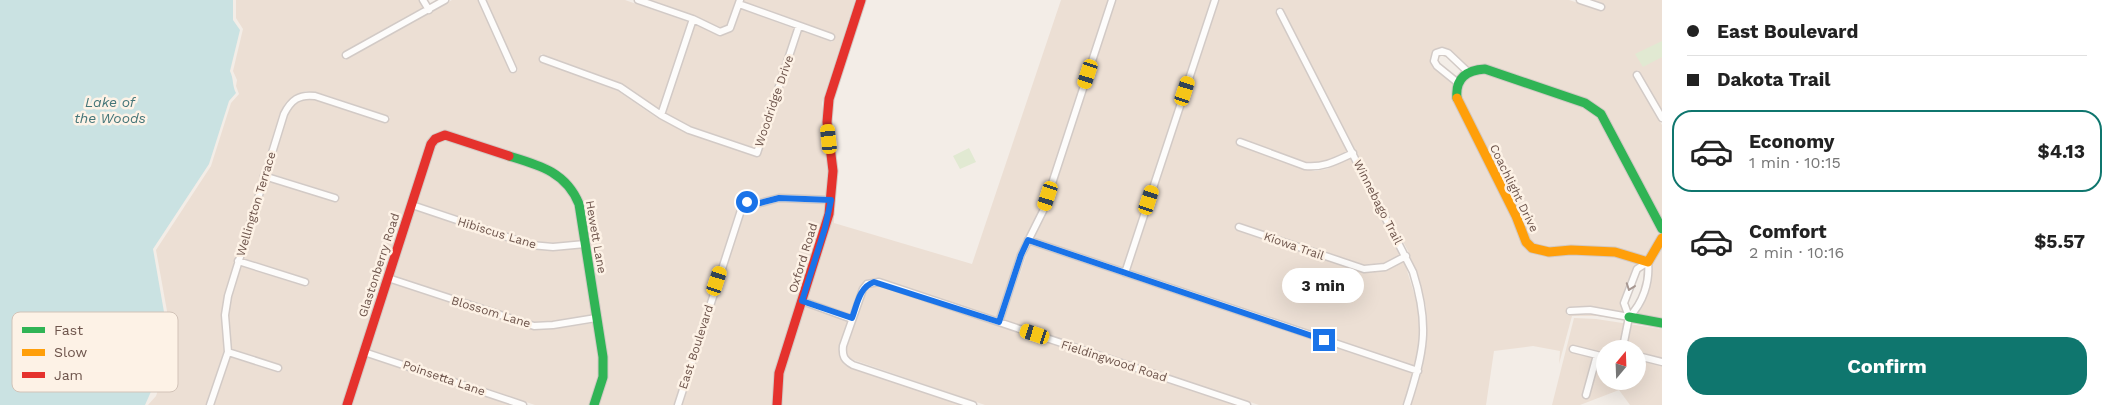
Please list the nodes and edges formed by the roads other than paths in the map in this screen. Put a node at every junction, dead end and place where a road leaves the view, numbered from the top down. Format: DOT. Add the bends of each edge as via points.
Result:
graph roads {
  1 [pos="423,0"];
  2 [pos="445,0"];
  3 [pos="482,0"];
  4 [pos="638,0"];
  5 [pos="861,0"];
  6 [pos="1112,0"];
  7 [pos="1215,0"];
  8 [pos="1580,0"];
  9 [pos="739,2"];
  10 [pos="1601,7"];
  11 [pos="429,10"];
  12 [pos="1280,12"];
  13 [pos="693,19"];
  14 [pos="799,26"];
  15 [pos="831,37"];
  16 [pos="346,55"];
  17 [pos="543,59"];
  18 [pos="513,69"];
  19 [pos="1467,71"];
  20 [pos="1637,75"];
  21 [pos="1458,83"];
  22 [pos="661,115"];
  23 [pos="1662,118"];
  24 [pos="385,119"];
  25 [pos="439,136"];
  26 [pos="1240,142"];
  27 [pos="1353,153"];
  28 [pos="264,176"];
  29 [pos="335,198"];
  30 [pos="831,200"];
  31 [pos="412,205"];
  32 [pos="1239,228"];
  33 [pos="1662,229"];
  34 [pos="1662,238"];
  35 [pos="1028,240"];
  36 [pos="585,244"];
  37 [pos="1406,256"];
  38 [pos="238,261"];
  39 [pos="1648,262"];
  40 [pos="1125,273"];
  41 [pos="388,278"];
  42 [pos="305,282"];
  43 [pos="802,301"];
  44 [pos="1570,311"];
  45 [pos="1629,317"];
  46 [pos="596,318"];
  47 [pos="852,318"];
  48 [pos="999,322"];
  49 [pos="1662,323"];
  50 [pos="1626,340"];
  51 [pos="1573,349"];
  52 [pos="228,352"];
  53 [pos="364,352"];
  54 [pos="1596,355"];
  55 [pos="1646,358"];
  56 [pos="1596,359"];
  57 [pos="1662,362"];
  58 [pos="278,368"];
  59 [pos="1418,371"];
  60 [pos="1586,395"];
  61 [pos="210,405"];
  62 [pos="347,405"];
  63 [pos="523,405"];
  64 [pos="594,405"];
  65 [pos="678,405"];
  66 [pos="777,405"];
  67 [pos="973,405"];
  68 [pos="1247,405"];
  69 [pos="1407,405"];
  1 -- 11 [label="street"];
  2 -- 11 [label="street"];
  3 -- 18 [label="street"];
  4 -- 13 [label="street"];
  5 -- 30 [label="street, Oxford Road" via="829,99"];
  6 -- 35 [label="street" via="1043,211"];
  7 -- 40 [label="street"];
  8 -- 10 [label="street"];
  9 -- 13 [label="street" via="730,28 720,32"];
  9 -- 14 [label="street"];
  11 -- 16 [label="street"];
  12 -- 27 [label="street, Winnebago Trail"];
  13 -- 22 [label="street"];
  14 -- 15 [label="street"];
  14 -- 22 [label="street, Woodridge Drive" via="757,153 689,130"];
  17 -- 22 [label="street, Woodridge Drive" via="620,87"];
  19 -- 21 [label="street"];
  19 -- 21 [label="street" via="1444,51 1436,53 1437,66"];
  19 -- 33 [label="street" via="1485,69 1594,108 1601,114"];
  20 -- 23 [label="street"];
  21 -- 39 [label="street, Coachlight Drive" via="1457,100 1526,242 1532,248 1549,252 1615,252"];
  24 -- 28 [label="street, Wellington Terrace" via="315,96 298,97 284,114"];
  25 -- 31 [label="street, Glastonberry Road" via="431,144"];
  25 -- 36 [label="street, Hewett Lane" via="451,136 559,174 579,204"];
  26 -- 27 [label="street" via="1305,166 1326,166"];
  27 -- 37 [label="street, Winnebago Trail"];
  28 -- 29 [label="street"];
  28 -- 38 [label="street, Wellington Terrace"];
  30 -- 43 [label="street, Oxford Road"];
  30 -- 65 [label="street, East Boulevard" via="779,198 743,204"];
  31 -- 36 [label="street, Hibiscus Lane" via="531,245"];
  31 -- 41 [label="street, Glastonberry Road"];
  32 -- 37 [label="street, Kiowa Trail" via="1364,269 1385,267"];
  34 -- 39 [label="street"];
  35 -- 40 [label="street"];
  35 -- 48 [label="street"];
  36 -- 46 [label="street, Hewett Lane"];
  37 -- 59 [label="street, Winnebago Trail" via="1422,308 1424,341"];
  38 -- 42 [label="street"];
  38 -- 52 [label="street, Wellington Terrace" via="226,310"];
  39 -- 45 [label="street" via="1649,274 1639,307"];
  39 -- 45 [label="street, one-way" via="1636,269 1624,303"];
  40 -- 59 [label="street"];
  41 -- 46 [label="street, Blossom Lane" via="534,326"];
  41 -- 53 [label="street, Glastonberry Road"];
  43 -- 47 [label="street"];
  43 -- 66 [label="street, Oxford Road" via="779,373"];
  44 -- 45 [label="street" via="1598,311"];
  45 -- 49 [label="street"];
  45 -- 50 [label="street"];
  46 -- 64 [label="street, Hewett Lane" via="604,370"];
  47 -- 48 [label="street, Fieldingwood Road" via="863,289 874,282"];
  47 -- 67 [label="street" via="843,346 842,354 846,361"];
  48 -- 68 [label="street, Fieldingwood Road"];
  51 -- 54 [label="street"];
  52 -- 58 [label="street"];
  52 -- 61 [label="street, Wellington Terrace"];
  53 -- 62 [label="street, Glastonberry Road"];
  53 -- 63 [label="street, Poinsetta Lane"];
  55 -- 57 [label="street"];
  56 -- 60 [label="street"];
  59 -- 69 [label="street, Winnebago Trail"];
}
